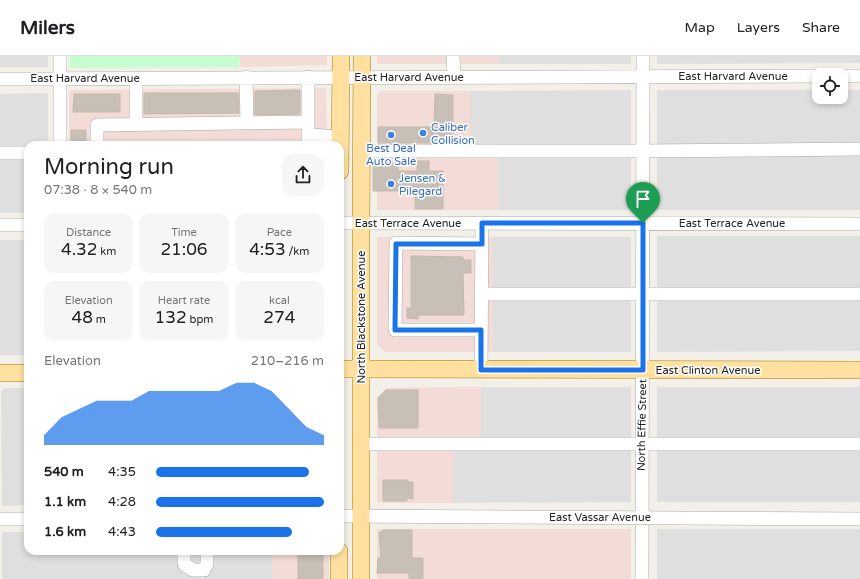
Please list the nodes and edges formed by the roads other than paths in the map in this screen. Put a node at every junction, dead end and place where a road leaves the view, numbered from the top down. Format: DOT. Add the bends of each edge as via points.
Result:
graph roads {
  1 [pos="60,56"];
  2 [pos="341,56"];
  3 [pos="362,56"];
  4 [pos="453,56"];
  5 [pos="643,56"];
  6 [pos="643,76"];
  7 [pos="812,76"];
  8 [pos="848,76"];
  9 [pos="860,76"];
  10 [pos="246,77"];
  11 [pos="308,77"];
  12 [pos="341,77"];
  13 [pos="362,77"];
  14 [pos="454,77"];
  15 [pos="60,78"];
  16 [pos="136,78"];
  17 [pos="0,79"];
  18 [pos="308,122"];
  19 [pos="247,123"];
  20 [pos="136,124"];
  21 [pos="341,137"];
  22 [pos="308,140"];
  23 [pos="60,141"];
  24 [pos="97,141"];
  25 [pos="341,141"];
  26 [pos="860,149"];
  27 [pos="361,151"];
  28 [pos="642,151"];
  29 [pos="0,153"];
  30 [pos="24,153"];
  31 [pos="344,223"];
  32 [pos="360,223"];
  33 [pos="482,223"];
  34 [pos="643,223"];
  35 [pos="860,224"];
  36 [pos="0,225"];
  37 [pos="24,225"];
  38 [pos="482,244"];
  39 [pos="481,294"];
  40 [pos="643,294"];
  41 [pos="860,294"];
  42 [pos="481,330"];
  43 [pos="344,369"];
  44 [pos="361,370"];
  45 [pos="481,370"];
  46 [pos="643,370"];
  47 [pos="860,370"];
  48 [pos="24,373"];
  49 [pos="0,374"];
  50 [pos="360,444"];
  51 [pos="642,444"];
  52 [pos="860,444"];
  53 [pos="344,516"];
  54 [pos="360,516"];
  55 [pos="642,518"];
  56 [pos="0,519"];
  57 [pos="24,519"];
  58 [pos="860,519"];
  59 [pos="184,555"];
  60 [pos="207,555"];
  61 [pos="339,555"];
  62 [pos="339,579"];
  63 [pos="361,579"];
  64 [pos="642,579"];
  1 -- 15 [label="street"];
  2 -- 12 [label="main road"];
  3 -- 13 [label="main road, North Blackstone Avenue"];
  4 -- 14 [label="street"];
  5 -- 6 [label="street, North Effie Street"];
  6 -- 7 [label="street, East Harvard Avenue"];
  6 -- 14 [label="street, East Harvard Avenue"];
  6 -- 28 [label="street, North Effie Street"];
  8 -- 9 [label="street"];
  10 -- 11 [label="street, East Harvard Avenue"];
  10 -- 16 [label="street, East Harvard Avenue"];
  10 -- 19 [label="street"];
  11 -- 12 [label="street, East Harvard Avenue"];
  11 -- 18 [label="street"];
  12 -- 13 [label="street, East Harvard Avenue"];
  12 -- 21 [label="main road"];
  13 -- 14 [label="street, East Harvard Avenue"];
  13 -- 27 [label="main road, North Blackstone Avenue"];
  15 -- 16 [label="street, East Harvard Avenue"];
  15 -- 17 [label="street, East Harvard Avenue"];
  15 -- 23 [label="street"];
  16 -- 20 [label="street"];
  18 -- 19 [label="street"];
  18 -- 22 [label="street"];
  19 -- 20 [label="street"];
  20 -- 24 [label="street" via="97,125"];
  21 -- 22 [label="street"];
  21 -- 25 [label="main road"];
  26 -- 28 [label="street"];
  27 -- 28 [label="street"];
  27 -- 32 [label="main road, North Blackstone Avenue"];
  28 -- 34 [label="street, North Effie Street"];
  29 -- 30 [label="street"];
  31 -- 32 [label="street, East Terrace Avenue"];
  32 -- 33 [label="street, East Terrace Avenue"];
  32 -- 44 [label="main road, North Blackstone Avenue"];
  33 -- 34 [label="street, East Terrace Avenue"];
  33 -- 38 [label="street"];
  34 -- 35 [label="street, East Terrace Avenue"];
  34 -- 40 [label="street, North Effie Street"];
  36 -- 37 [label="street"];
  38 -- 39 [label="street"];
  38 -- 42 [label="street" via="396,244 395,330"];
  39 -- 40 [label="street"];
  39 -- 42 [label="street"];
  40 -- 41 [label="street"];
  40 -- 46 [label="street, North Effie Street"];
  42 -- 45 [label="street"];
  43 -- 44 [label="main road, East Clinton Avenue"];
  44 -- 45 [label="main road, East Clinton Avenue"];
  44 -- 50 [label="main road, North Blackstone Avenue"];
  45 -- 46 [label="main road, East Clinton Avenue"];
  46 -- 47 [label="main road, East Clinton Avenue"];
  46 -- 51 [label="street, North Effie Street"];
  48 -- 49 [label="main road"];
  50 -- 51 [label="street"];
  50 -- 54 [label="main road, North Blackstone Avenue"];
  51 -- 52 [label="street"];
  51 -- 55 [label="street, North Effie Street"];
  53 -- 54 [label="street, East Vassar Avenue"];
  54 -- 55 [label="street, East Vassar Avenue"];
  54 -- 63 [label="main road, North Blackstone Avenue"];
  55 -- 58 [label="street, East Vassar Avenue"];
  55 -- 64 [label="street, North Effie Street"];
  56 -- 57 [label="street"];
  59 -- 60 [label="street" via="184,564 193,570 204,570"];
  61 -- 62 [label="main road"];
}
